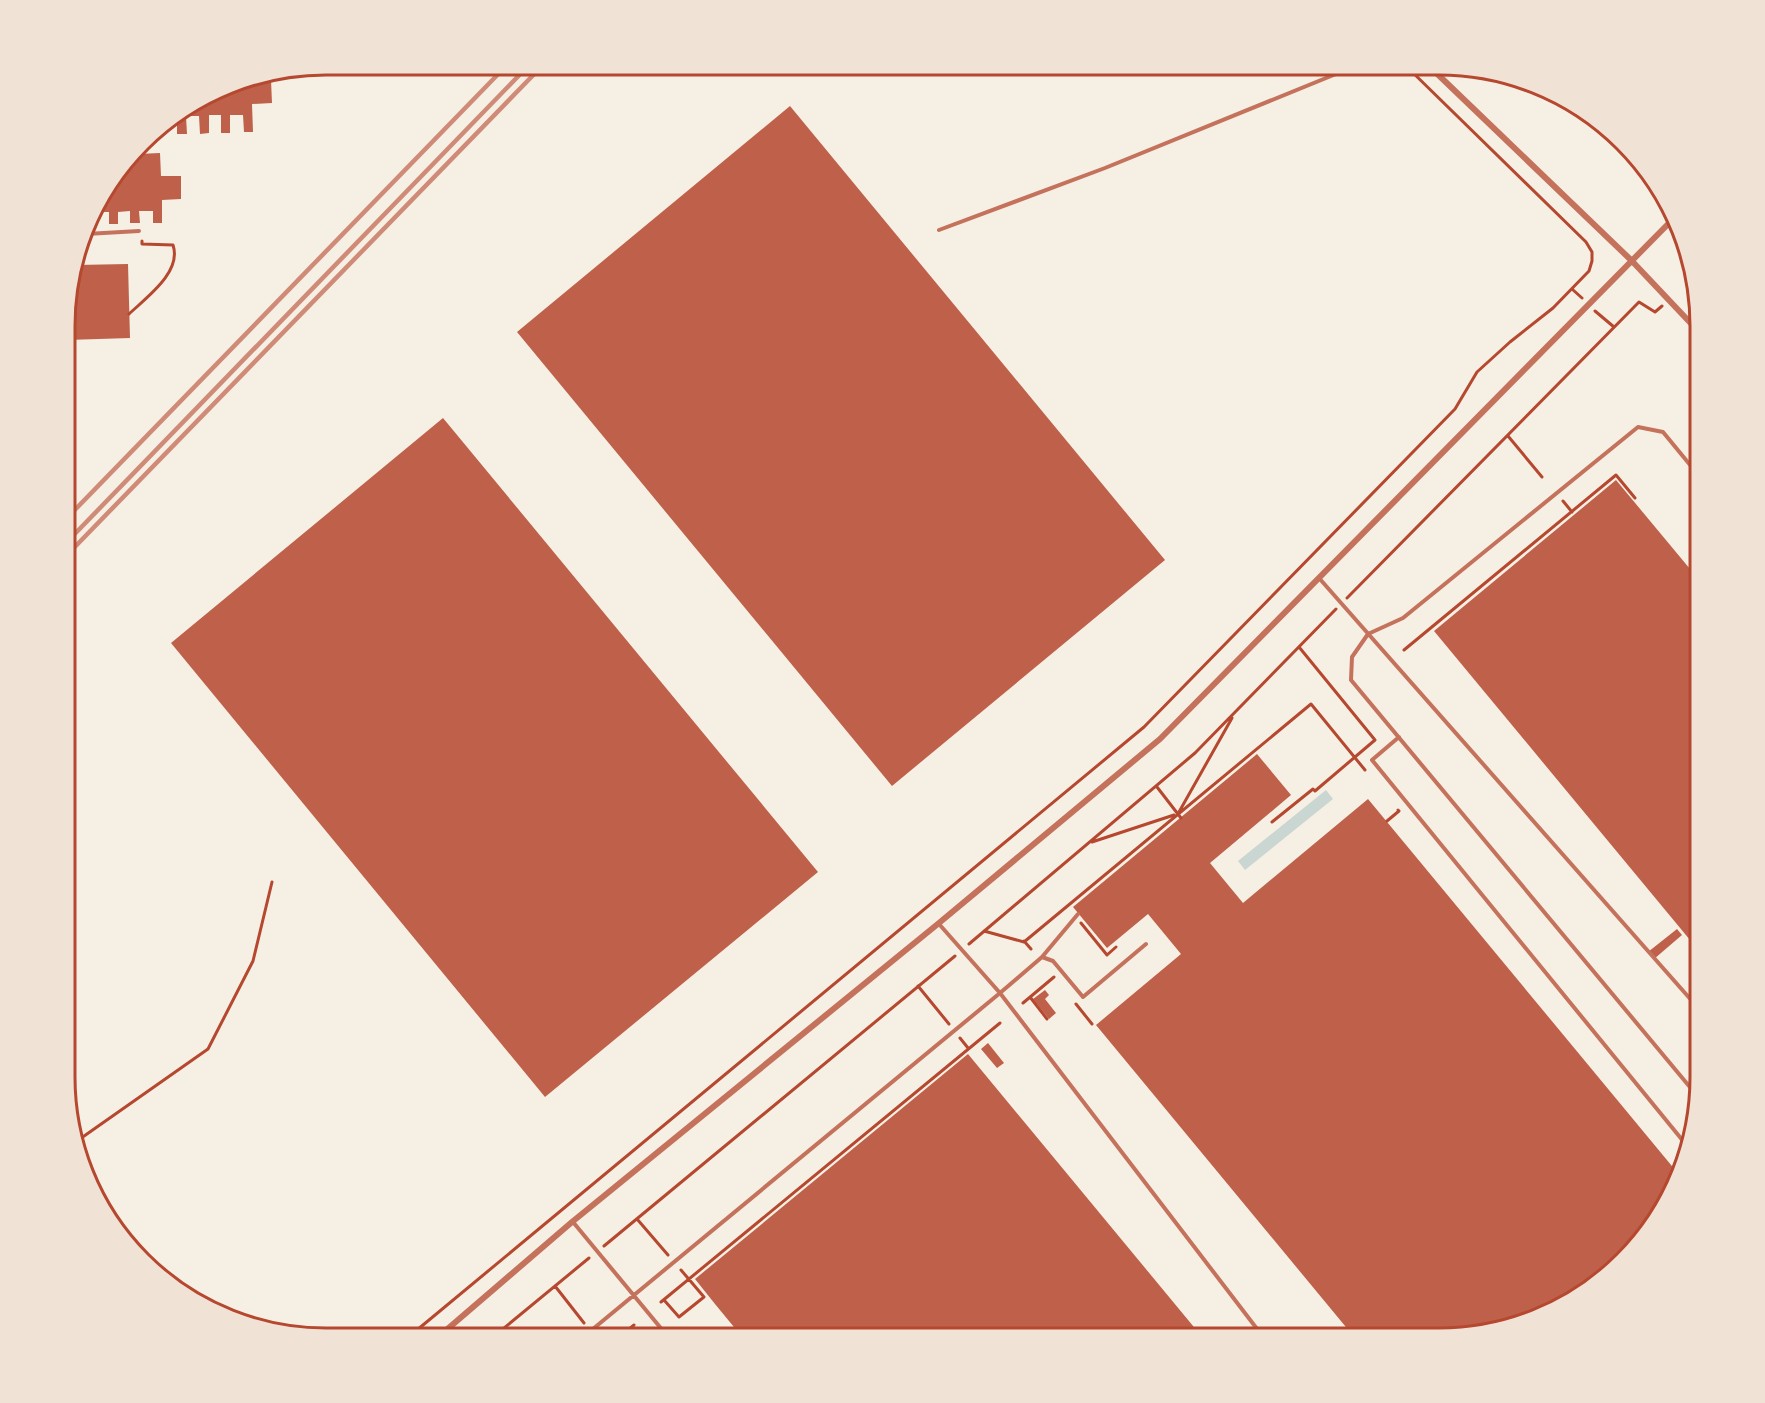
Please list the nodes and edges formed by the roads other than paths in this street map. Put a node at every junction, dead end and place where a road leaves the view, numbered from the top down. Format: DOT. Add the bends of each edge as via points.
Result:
graph roads {
  1 [pos="1333,75"];
  2 [pos="1438,75"];
  3 [pos="1668,224"];
  4 [pos="939,230"];
  5 [pos="139,231"];
  6 [pos="93,234"];
  7 [pos="1631,260"];
  8 [pos="1690,322"];
  9 [pos="1690,465"];
  10 [pos="1319,578"];
  11 [pos="1368,633"];
  12 [pos="1399,737"];
  13 [pos="1077,915"];
  14 [pos="939,923"];
  15 [pos="1146,944"];
  16 [pos="1042,957"];
  17 [pos="1000,993"];
  18 [pos="1690,999"];
  19 [pos="1689,1086"];
  20 [pos="1682,1139"];
  21 [pos="572,1222"];
  22 [pos="633,1295"];
  23 [pos="449,1328"];
  24 [pos="594,1328"];
  25 [pos="661,1328"];
  26 [pos="1256,1328"];
  1 -- 4 [label="lane" via="1105,168"];
  2 -- 7 [label="street"];
  3 -- 7 [label="street"];
  5 -- 6 [label="lane"];
  7 -- 8 [label="street"];
  7 -- 10 [label="street"];
  9 -- 11 [label="lane" via="1663,432 1638,427 1403,618"];
  10 -- 11 [label="lane"];
  10 -- 14 [label="street" via="1160,739"];
  11 -- 12 [label="lane" via="1352,657 1351,680"];
  11 -- 18 [label="lane"];
  12 -- 19 [label="lane"];
  12 -- 20 [label="lane" via="1372,760"];
  13 -- 16 [label="lane"];
  14 -- 17 [label="lane"];
  14 -- 21 [label="street"];
  15 -- 16 [label="lane" via="1083,997 1053,961"];
  16 -- 17 [label="lane"];
  17 -- 22 [label="lane"];
  17 -- 26 [label="lane"];
  21 -- 22 [label="lane"];
  21 -- 23 [label="street"];
  22 -- 24 [label="lane"];
  22 -- 25 [label="lane"];
}
